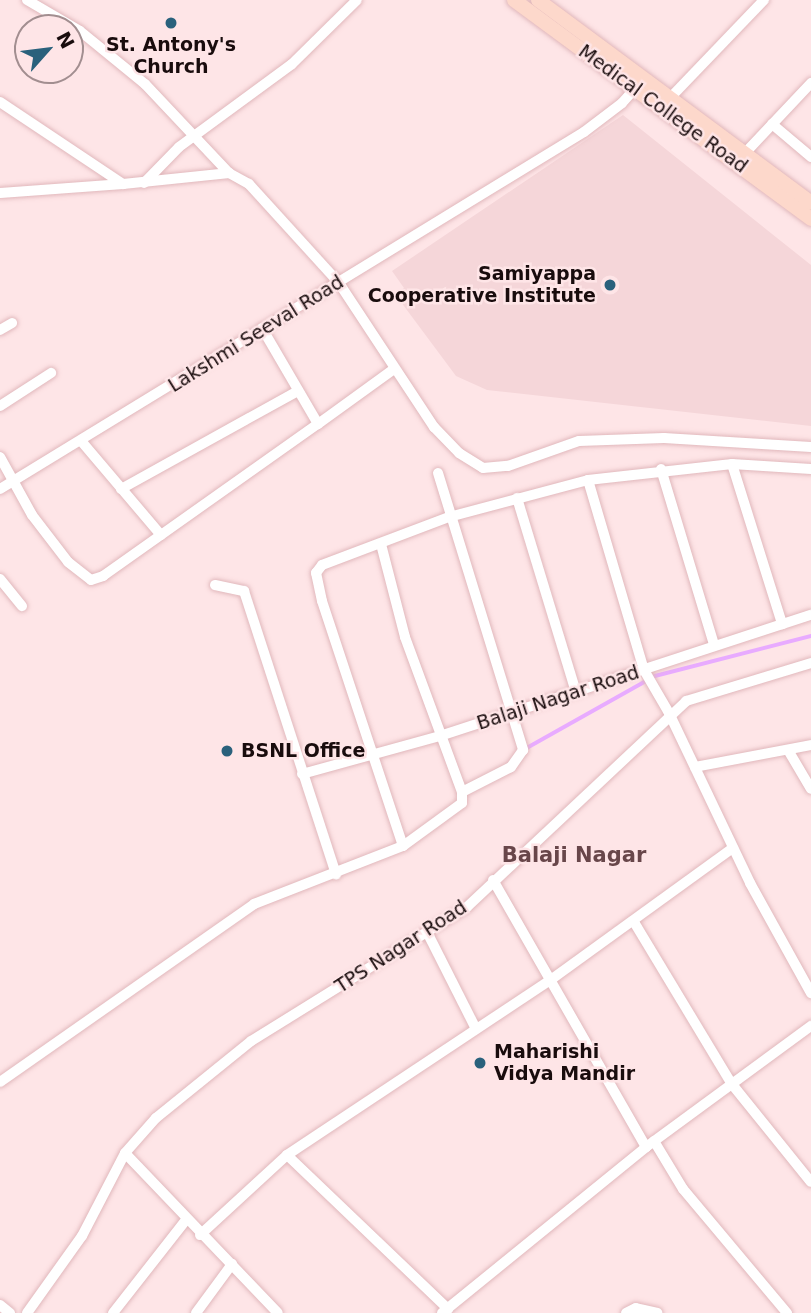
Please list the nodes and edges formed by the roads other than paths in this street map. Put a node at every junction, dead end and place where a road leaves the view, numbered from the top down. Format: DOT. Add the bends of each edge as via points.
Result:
graph roads {
  1 [pos="27,0"];
  2 [pos="357,0"];
  3 [pos="514,0"];
  4 [pos="764,0"];
  5 [pos="541,7"];
  6 [pos="643,77"];
  7 [pos="811,83"];
  8 [pos="634,90"];
  9 [pos="670,97"];
  10 [pos="0,102"];
  11 [pos="772,124"];
  12 [pos="197,135"];
  13 [pos="746,152"];
  14 [pos="811,157"];
  15 [pos="229,173"];
  16 [pos="144,183"];
  17 [pos="123,184"];
  18 [pos="0,193"];
  19 [pos="811,203"];
  20 [pos="811,219"];
  21 [pos="339,283"];
  22 [pos="12,323"];
  23 [pos="262,328"];
  24 [pos="0,330"];
  25 [pos="394,369"];
  26 [pos="51,373"];
  27 [pos="299,391"];
  28 [pos="0,406"];
  29 [pos="318,424"];
  30 [pos="82,442"];
  31 [pos="811,447"];
  32 [pos="0,457"];
  33 [pos="732,464"];
  34 [pos="661,469"];
  35 [pos="811,469"];
  36 [pos="438,473"];
  37 [pos="587,480"];
  38 [pos="12,481"];
  39 [pos="0,489"];
  40 [pos="121,489"];
  41 [pos="517,498"];
  42 [pos="449,517"];
  43 [pos="161,536"];
  44 [pos="381,544"];
  45 [pos="0,579"];
  46 [pos="215,585"];
  47 [pos="22,606"];
  48 [pos="811,615"];
  49 [pos="782,624"];
  50 [pos="714,645"];
  51 [pos="811,663"];
  52 [pos="646,673"];
  53 [pos="576,692"];
  54 [pos="669,713"];
  55 [pos="511,714"];
  56 [pos="440,736"];
  57 [pos="811,745"];
  58 [pos="789,750"];
  59 [pos="373,757"];
  60 [pos="695,767"];
  61 [pos="302,774"];
  62 [pos="811,789"];
  63 [pos="462,792"];
  64 [pos="403,846"];
  65 [pos="733,848"];
  66 [pos="336,873"];
  67 [pos="493,880"];
  68 [pos="634,922"];
  69 [pos="428,934"];
  70 [pos="549,981"];
  71 [pos="811,993"];
  72 [pos="811,1026"];
  73 [pos="475,1027"];
  74 [pos="0,1082"];
  75 [pos="731,1083"];
  76 [pos="650,1144"];
  77 [pos="125,1153"];
  78 [pos="287,1155"];
  79 [pos="811,1182"];
  80 [pos="186,1220"];
  81 [pos="200,1235"];
  82 [pos="232,1264"];
  83 [pos="0,1304"];
  84 [pos="445,1311"];
  85 [pos="10,1313"];
  86 [pos="27,1313"];
  87 [pos="113,1313"];
  88 [pos="196,1313"];
  89 [pos="278,1313"];
  90 [pos="626,1313"];
  91 [pos="657,1313"];
  92 [pos="787,1313"];
  1 -- 12 [label="street" via="80,31 145,84"];
  2 -- 12 [label="street" via="292,64"];
  3 -- 5 [label="main road, Medical College Road"];
  4 -- 9 [label="street"];
  5 -- 6 [label="main road, Medical College Road"];
  5 -- 8 [label="main road, Medical College Road"];
  6 -- 8 [label="street, Lakshmi Seeval Road"];
  6 -- 9 [label="main road, Medical College Road"];
  7 -- 11 [label="street"];
  8 -- 20 [label="main road, Medical College Road"];
  8 -- 21 [label="street, Lakshmi Seeval Road" via="584,132"];
  9 -- 13 [label="main road, Medical College Road"];
  10 -- 17 [label="street"];
  11 -- 13 [label="street"];
  11 -- 14 [label="street"];
  12 -- 15 [label="street"];
  12 -- 16 [label="street"];
  13 -- 19 [label="main road, Medical College Road"];
  15 -- 16 [label="street"];
  15 -- 21 [label="street" via="262,196"];
  16 -- 17 [label="street"];
  17 -- 18 [label="street"];
  21 -- 23 [label="street, Lakshmi Seeval Road"];
  21 -- 25 [label="street"];
  22 -- 24 [label="street"];
  23 -- 27 [label="street"];
  23 -- 30 [label="street, Lakshmi Seeval Road"];
  25 -- 29 [label="street"];
  25 -- 31 [label="street" via="434,427 458,453 483,468 508,466 579,441 664,438"];
  26 -- 28 [label="street"];
  27 -- 29 [label="street"];
  27 -- 40 [label="street"];
  29 -- 43 [label="street"];
  30 -- 38 [label="street, Lakshmi Seeval Road"];
  30 -- 40 [label="street"];
  32 -- 38 [label="street"];
  33 -- 34 [label="street"];
  33 -- 35 [label="street"];
  33 -- 49 [label="street"];
  34 -- 37 [label="street"];
  34 -- 50 [label="street"];
  36 -- 42 [label="street"];
  37 -- 41 [label="street"];
  37 -- 52 [label="street"];
  38 -- 39 [label="street, Lakshmi Seeval Road"];
  38 -- 43 [label="street" via="68,562 91,580"];
  40 -- 43 [label="street"];
  41 -- 42 [label="street"];
  41 -- 53 [label="street"];
  42 -- 44 [label="street"];
  42 -- 55 [label="street"];
  44 -- 56 [label="street" via="405,637"];
  44 -- 59 [label="street" via="328,561 316,573"];
  45 -- 47 [label="street"];
  46 -- 61 [label="street" via="244,591"];
  48 -- 49 [label="street, Balaji Nagar Road"];
  49 -- 50 [label="street, Balaji Nagar Road"];
  50 -- 52 [label="street, Balaji Nagar Road"];
  51 -- 54 [label="street, TPS Nagar Road" via="686,701"];
  52 -- 53 [label="street, Balaji Nagar Road"];
  52 -- 54 [label="street"];
  53 -- 55 [label="street, Balaji Nagar Road"];
  54 -- 60 [label="street"];
  54 -- 67 [label="street, TPS Nagar Road"];
  55 -- 56 [label="street, Balaji Nagar Road"];
  55 -- 63 [label="street" via="523,750 511,767"];
  56 -- 59 [label="street, Balaji Nagar Road"];
  56 -- 63 [label="street"];
  57 -- 58 [label="street"];
  58 -- 60 [label="street"];
  58 -- 62 [label="street"];
  59 -- 61 [label="street, Balaji Nagar Road"];
  59 -- 64 [label="street"];
  60 -- 65 [label="street"];
  61 -- 66 [label="street"];
  63 -- 64 [label="street" via="462,803 454,813"];
  64 -- 66 [label="street"];
  65 -- 68 [label="street"];
  65 -- 71 [label="street"];
  66 -- 74 [label="street" via="254,904"];
  67 -- 69 [label="street, TPS Nagar Road" via="467,907"];
  67 -- 70 [label="street"];
  68 -- 70 [label="street"];
  68 -- 75 [label="street"];
  69 -- 73 [label="street"];
  69 -- 77 [label="street, TPS Nagar Road" via="251,1041 156,1118"];
  70 -- 73 [label="street"];
  70 -- 76 [label="street"];
  72 -- 75 [label="street"];
  73 -- 78 [label="street"];
  75 -- 76 [label="street"];
  75 -- 79 [label="street"];
  76 -- 84 [label="street"];
  76 -- 92 [label="street"];
  77 -- 80 [label="street"];
  77 -- 86 [label="street, TPS Nagar Road" via="82,1236"];
  78 -- 81 [label="street"];
  78 -- 84 [label="street"];
  80 -- 81 [label="street"];
  80 -- 87 [label="street"];
  81 -- 82 [label="street"];
  82 -- 88 [label="street"];
  82 -- 89 [label="street"];
  83 -- 85 [label="street"];
  90 -- 91 [label="street" via="636,1308"];
}
